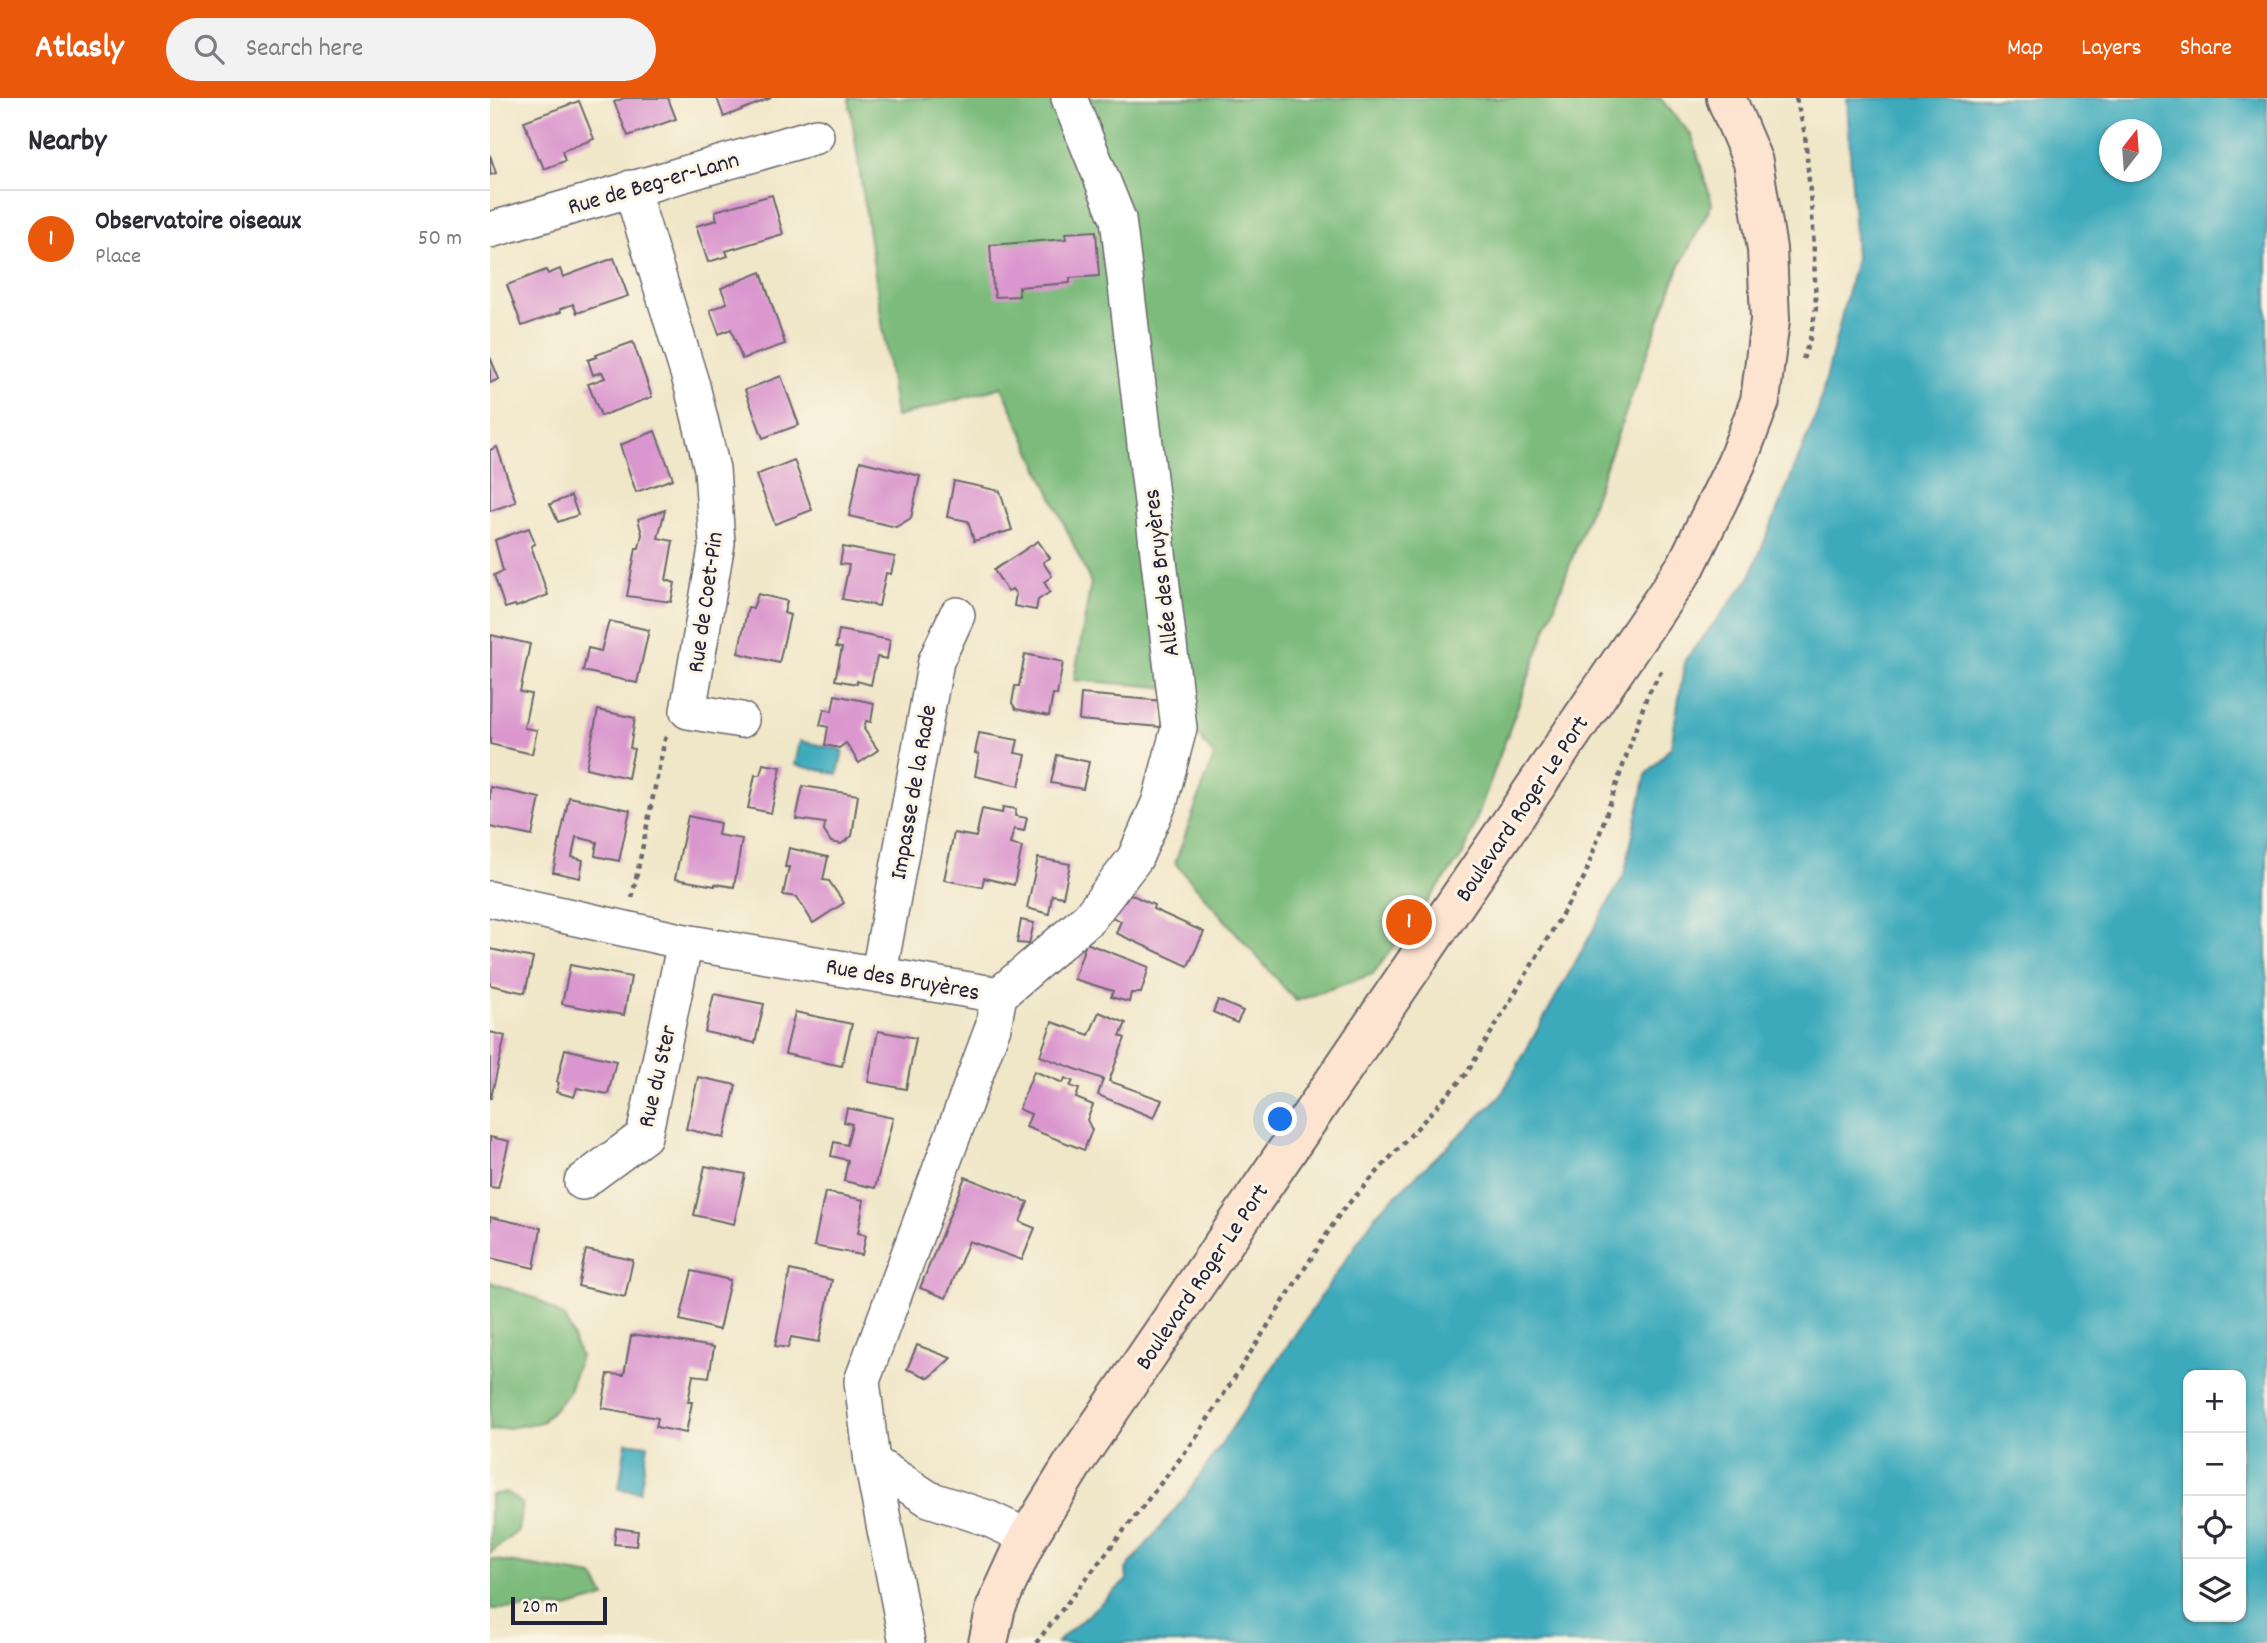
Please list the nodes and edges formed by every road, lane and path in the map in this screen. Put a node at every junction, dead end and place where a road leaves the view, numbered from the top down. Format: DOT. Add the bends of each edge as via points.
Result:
graph roads {
  1 [pos="1069,98"];
  2 [pos="1726,98"];
  3 [pos="1796,98"];
  4 [pos="816,136"];
  5 [pos="631,188"];
  6 [pos="490,230"];
  7 [pos="1801,364"];
  8 [pos="957,615"];
  9 [pos="1666,662"];
  10 [pos="688,711"];
  11 [pos="741,720"];
  12 [pos="490,899"];
  13 [pos="634,931"];
  14 [pos="685,942"];
  15 [pos="879,973"];
  16 [pos="999,995"];
  17 [pos="582,1182"];
  18 [pos="873,1462"];
  19 [pos="1028,1537"];
  20 [pos="907,1643"];
  21 [pos="988,1643"];
  22 [pos="1036,1643"];
  1 -- 16 [label="street, Allée des Bruyères" via="1118,219 1179,728 1160,801 1135,858 1089,918"];
  2 -- 19 [label="street, Boulevard Roger Le Port" via="1753,162 1767,249 1770,320 1760,401 1736,464 1686,566 1073,1464"];
  3 -- 7 [label="path" via="1805,134 1816,308"];
  4 -- 5 [label="street, Rue de Beg-er-Lann"];
  5 -- 6 [label="street, Rue de Beg-er-Lann"];
  5 -- 10 [label="street, Rue de Coet-Pin" via="692,386 712,468 717,542"];
  8 -- 15 [label="street, Impasse de la Rade" via="936,661"];
  9 -- 22 [label="path" via="1647,696 1585,876 1467,1073 1341,1212 1193,1442"];
  10 -- 11 [label="street"];
  10 -- 13 [label="path" via="665,739 631,900"];
  12 -- 13 [label="street, Rue des Bruyères"];
  13 -- 14 [label="street, Rue des Bruyères"];
  14 -- 15 [label="street, Rue des Bruyères"];
  14 -- 17 [label="street, Rue du Ster" via="644,1136"];
  15 -- 16 [label="street, Rue des Bruyères"];
  16 -- 18 [label="street, Rue des Bruyères" via="993,1027 862,1381"];
  18 -- 19 [label="street" via="929,1499"];
  18 -- 20 [label="street, Rue des Bruyères"];
  19 -- 21 [label="street, Boulevard Roger Le Port" via="996,1607"];
}
